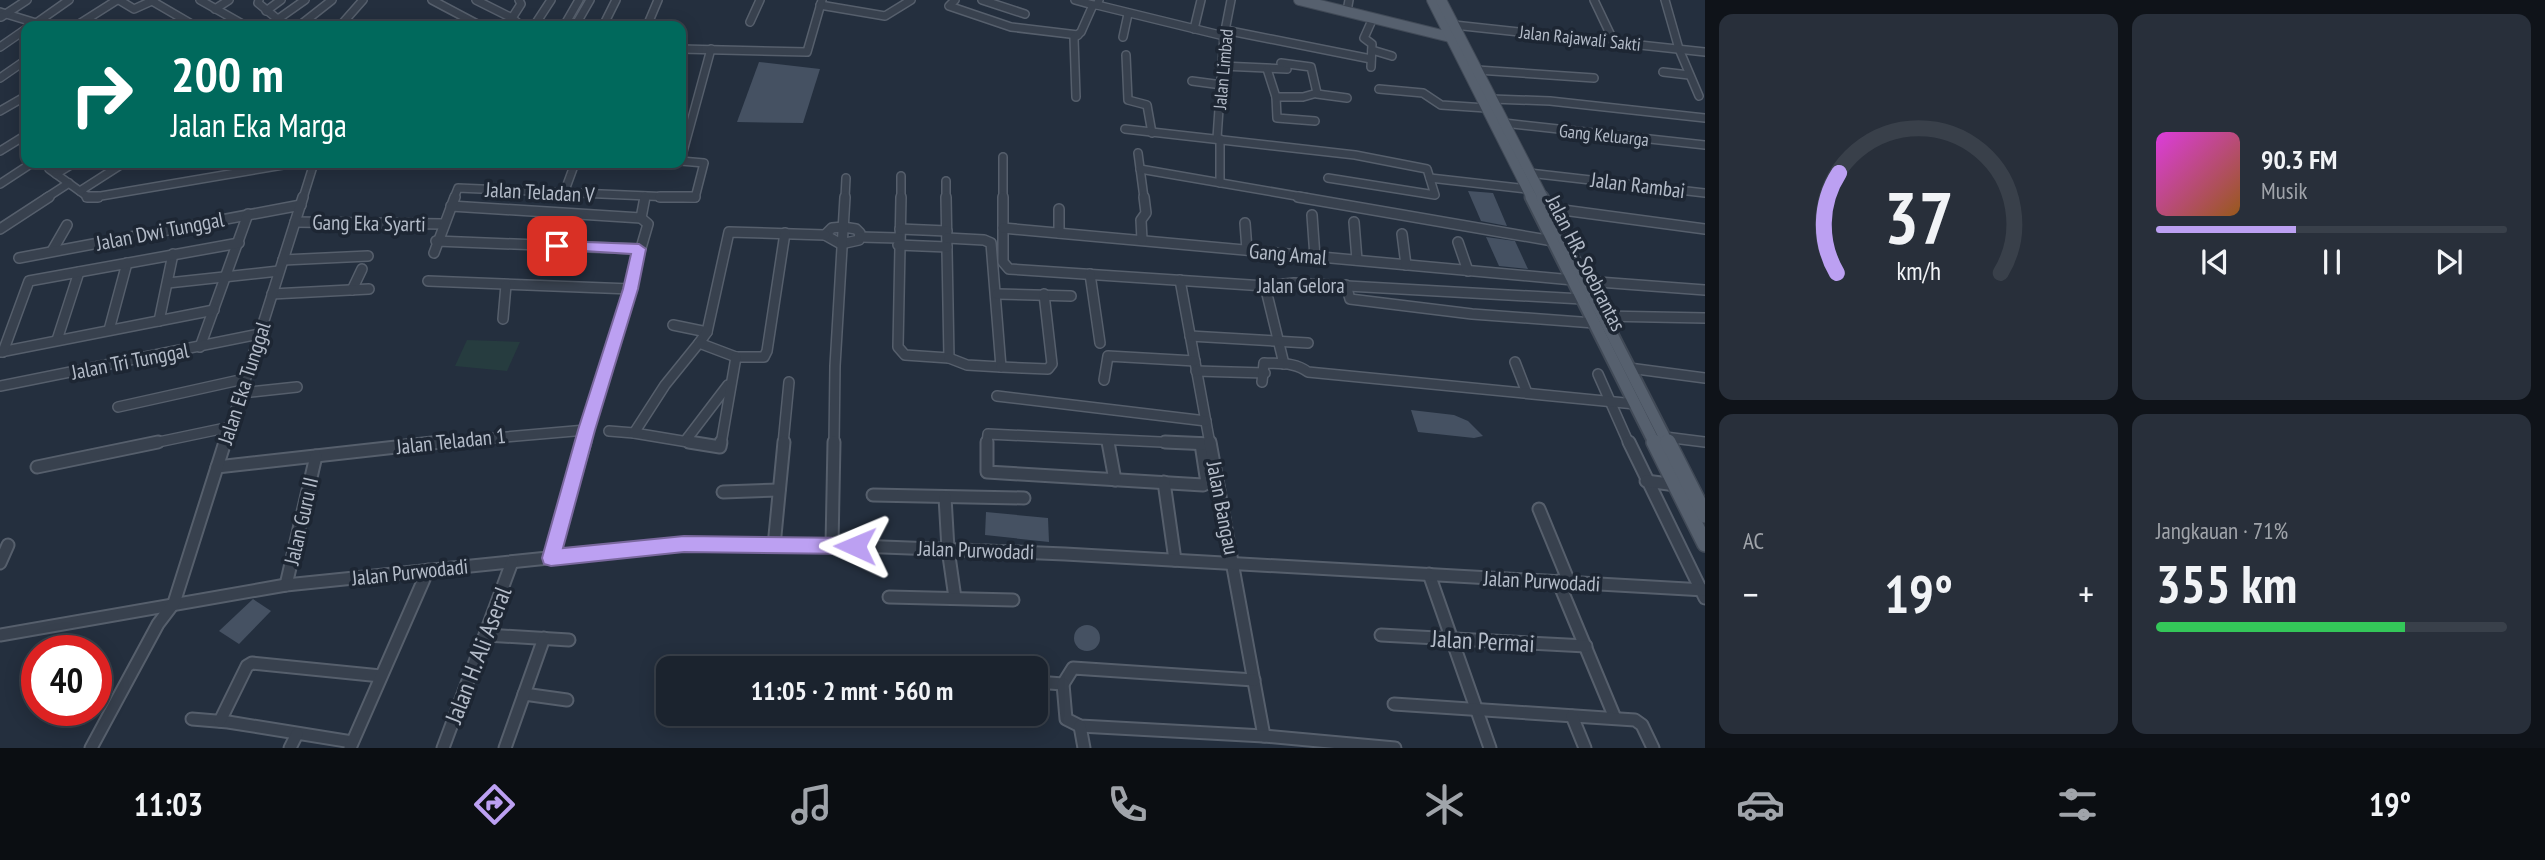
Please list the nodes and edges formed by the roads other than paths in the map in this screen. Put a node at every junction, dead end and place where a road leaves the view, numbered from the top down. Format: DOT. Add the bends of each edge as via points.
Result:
graph roads {
  1 [pos="27,0"];
  2 [pos="69,0"];
  3 [pos="118,0"];
  4 [pos="200,0"];
  5 [pos="229,0"];
  6 [pos="259,0"];
  7 [pos="281,0"];
  8 [pos="305,0"];
  9 [pos="332,0"];
  10 [pos="363,0"];
  11 [pos="432,0"];
  12 [pos="476,0"];
  13 [pos="519,0"];
  14 [pos="551,0"];
  15 [pos="579,0"];
  16 [pos="590,0"];
  17 [pos="617,0"];
  18 [pos="658,0"];
  19 [pos="760,0"];
  20 [pos="911,0"];
  21 [pos="955,0"];
  22 [pos="982,0"];
  23 [pos="1075,0"];
  24 [pos="1201,0"];
  25 [pos="1231,0"];
  26 [pos="1299,0"];
  27 [pos="1349,0"];
  28 [pos="1432,0"];
  29 [pos="1441,0"];
  30 [pos="1594,0"];
  31 [pos="1665,0"];
  32 [pos="153,1"];
  33 [pos="821,3"];
  34 [pos="1096,3"];
  35 [pos="215,9"];
  36 [pos="266,11"];
  37 [pos="1347,11"];
  38 [pos="1024,14"];
  39 [pos="1128,14"];
  40 [pos="2,15"];
  41 [pos="512,18"];
  42 [pos="1373,18"];
  43 [pos="278,19"];
  44 [pos="21,21"];
  45 [pos="39,21"];
  46 [pos="83,21"];
  47 [pos="186,21"];
  48 [pos="234,21"];
  49 [pos="280,21"];
  50 [pos="305,21"];
  51 [pos="344,21"];
  52 [pos="472,21"];
  53 [pos="516,21"];
  54 [pos="537,21"];
  55 [pos="567,21"];
  56 [pos="578,21"];
  57 [pos="606,21"];
  58 [pos="649,21"];
  59 [pos="750,22"];
  60 [pos="1194,29"];
  61 [pos="1452,31"];
  62 [pos="21,32"];
  63 [pos="1225,33"];
  64 [pos="1078,35"];
  65 [pos="1297,35"];
  66 [pos="1123,37"];
  67 [pos="1319,39"];
  68 [pos="1614,42"];
  69 [pos="1290,43"];
  70 [pos="0,47"];
  71 [pos="686,48"];
  72 [pos="710,49"];
  73 [pos="1313,49"];
  74 [pos="1679,49"];
  75 [pos="1705,52"];
  76 [pos="1126,55"];
  77 [pos="1392,56"];
  78 [pos="1371,59"];
  79 [pos="21,63"];
  80 [pos="1222,66"];
  81 [pos="1267,69"];
  82 [pos="1477,70"];
  83 [pos="1663,72"];
  84 [pos="1689,75"];
  85 [pos="0,78"];
  86 [pos="1594,78"];
  87 [pos="1192,81"];
  88 [pos="1222,85"];
  89 [pos="1379,89"];
  90 [pos="1317,94"];
  91 [pos="1699,96"];
  92 [pos="1076,97"];
  93 [pos="1276,97"];
  94 [pos="1347,98"];
  95 [pos="21,99"];
  96 [pos="1489,104"];
  97 [pos="0,111"];
  98 [pos="1694,117"];
  99 [pos="1705,118"];
  100 [pos="1315,121"];
  101 [pos="1504,122"];
  102 [pos="1705,125"];
  103 [pos="1125,129"];
  104 [pos="1152,133"];
  105 [pos="21,138"];
  106 [pos="1219,138"];
  107 [pos="686,141"];
  108 [pos="1705,145"];
  109 [pos="0,151"];
  110 [pos="1138,153"];
  111 [pos="1003,157"];
  112 [pos="686,161"];
  113 [pos="24,168"];
  114 [pos="60,168"];
  115 [pos="116,168"];
  116 [pos="266,168"];
  117 [pos="312,168"];
  118 [pos="573,168"];
  119 [pos="1140,169"];
  120 [pos="1529,173"];
  121 [pos="901,176"];
  122 [pos="845,178"];
  123 [pos="1328,178"];
  124 [pos="1430,178"];
  125 [pos="946,181"];
  126 [pos="69,183"];
  127 [pos="1220,183"];
  128 [pos="0,184"];
  129 [pos="1527,189"];
  130 [pos="80,191"];
  131 [pos="564,193"];
  132 [pos="1705,193"];
  133 [pos="645,197"];
  134 [pos="301,205"];
  135 [pos="450,206"];
  136 [pos="1548,208"];
  137 [pos="1059,209"];
  138 [pos="248,214"];
  139 [pos="1312,215"];
  140 [pos="641,218"];
  141 [pos="295,222"];
  142 [pos="1354,222"];
  143 [pos="1245,223"];
  144 [pos="443,224"];
  145 [pos="67,225"];
  146 [pos="843,227"];
  147 [pos="1003,228"];
  148 [pos="0,229"];
  149 [pos="1705,229"];
  150 [pos="785,233"];
  151 [pos="1059,233"];
  152 [pos="1402,234"];
  153 [pos="825,235"];
  154 [pos="860,237"];
  155 [pos="899,238"];
  156 [pos="947,238"];
  157 [pos="1142,240"];
  158 [pos="1553,240"];
  159 [pos="436,242"];
  160 [pos="1458,242"];
  161 [pos="239,243"];
  162 [pos="841,244"];
  163 [pos="639,249"];
  164 [pos="1247,250"];
  165 [pos="52,251"];
  166 [pos="434,253"];
  167 [pos="173,254"];
  168 [pos="368,256"];
  169 [pos="1315,257"];
  170 [pos="19,258"];
  171 [pos="283,260"];
  172 [pos="1357,260"];
  173 [pos="127,263"];
  174 [pos="1406,265"];
  175 [pos="362,268"];
  176 [pos="279,271"];
  177 [pos="1468,271"];
  178 [pos="79,272"];
  179 [pos="1090,274"];
  180 [pos="228,276"];
  181 [pos="1180,280"];
  182 [pos="428,281"];
  183 [pos="1579,281"];
  184 [pos="168,283"];
  185 [pos="506,285"];
  186 [pos="1346,285"];
  187 [pos="1265,286"];
  188 [pos="369,289"];
  189 [pos="631,289"];
  190 [pos="352,290"];
  191 [pos="1705,290"];
  192 [pos="272,294"];
  193 [pos="997,294"];
  194 [pos="1044,294"];
  195 [pos="1071,296"];
  196 [pos="1582,299"];
  197 [pos="214,310"];
  198 [pos="1705,318"];
  199 [pos="503,319"];
  200 [pos="1599,319"];
  201 [pos="159,321"];
  202 [pos="673,325"];
  203 [pos="109,330"];
  204 [pos="707,332"];
  205 [pos="259,334"];
  206 [pos="1190,336"];
  207 [pos="57,340"];
  208 [pos="1279,341"];
  209 [pos="699,343"];
  210 [pos="1100,343"];
  211 [pos="1308,343"];
  212 [pos="200,347"];
  213 [pos="1,352"];
  214 [pos="736,357"];
  215 [pos="949,358"];
  216 [pos="1515,362"];
  217 [pos="1284,364"];
  218 [pos="1196,366"];
  219 [pos="1001,367"];
  220 [pos="1625,372"];
  221 [pos="1705,378"];
  222 [pos="244,379"];
  223 [pos="1104,380"];
  224 [pos="730,382"];
  225 [pos="789,382"];
  226 [pos="2,385"];
  227 [pos="297,387"];
  228 [pos="241,393"];
  229 [pos="1527,394"];
  230 [pos="0,396"];
  231 [pos="997,396"];
  232 [pos="1612,402"];
  233 [pos="1635,404"];
  234 [pos="118,407"];
  235 [pos="1206,421"];
  236 [pos="230,427"];
  237 [pos="586,430"];
  238 [pos="608,431"];
  239 [pos="634,433"];
  240 [pos="1665,437"];
  241 [pos="686,440"];
  242 [pos="1108,440"];
  243 [pos="1705,442"];
  244 [pos="1206,444"];
  245 [pos="316,456"];
  246 [pos="37,467"];
  247 [pos="217,467"];
  248 [pos="1115,480"];
  249 [pos="1646,481"];
  250 [pos="1164,482"];
  251 [pos="1676,485"];
  252 [pos="779,490"];
  253 [pos="723,492"];
  254 [pos="873,495"];
  255 [pos="945,497"];
  256 [pos="1024,498"];
  257 [pos="1539,509"];
  258 [pos="1705,515"];
  259 [pos="1705,544"];
  260 [pos="8,545"];
  261 [pos="774,545"];
  262 [pos="832,545"];
  263 [pos="947,549"];
  264 [pos="551,558"];
  265 [pos="1175,560"];
  266 [pos="512,562"];
  267 [pos="0,563"];
  268 [pos="1234,563"];
  269 [pos="428,570"];
  270 [pos="1429,574"];
  271 [pos="1563,582"];
  272 [pos="286,585"];
  273 [pos="1704,592"];
  274 [pos="889,597"];
  275 [pos="955,598"];
  276 [pos="1013,600"];
  277 [pos="174,603"];
  278 [pos="0,635"];
  279 [pos="486,635"];
  280 [pos="1381,635"];
  281 [pos="544,638"];
  282 [pos="569,640"];
  283 [pos="1452,640"];
  284 [pos="1586,646"];
  285 [pos="381,677"];
  286 [pos="1254,680"];
  287 [pos="1048,683"];
  288 [pos="1063,684"];
  289 [pos="524,694"];
  290 [pos="567,700"];
  291 [pos="1394,704"];
  292 [pos="1476,710"];
  293 [pos="1572,716"];
  294 [pos="1615,718"];
  295 [pos="192,719"];
  296 [pos="220,721"];
  297 [pos="1080,726"];
  298 [pos="297,734"];
  299 [pos="1264,736"];
  300 [pos="351,745"];
  301 [pos="1352,746"];
  302 [pos="91,748"];
  303 [pos="290,748"];
  304 [pos="443,748"];
  305 [pos="505,748"];
  306 [pos="1084,748"];
  307 [pos="1395,748"];
  308 [pos="1490,748"];
  309 [pos="1585,748"];
  310 [pos="1653,748"];
  1 -- 40 [label="street"];
  2 -- 45 [label="street"];
  3 -- 32 [label="street" via="134,9"];
  3 -- 46 [label="street"];
  4 -- 35 [label="street"];
  5 -- 35 [label="street"];
  6 -- 36 [label="street"];
  7 -- 36 [label="street"];
  8 -- 43 [label="street"];
  9 -- 50 [label="street"];
  10 -- 51 [label="street"];
  11 -- 52 [label="street"];
  12 -- 41 [label="street"];
  13 -- 41 [label="street"];
  14 -- 54 [label="street"];
  15 -- 55 [label="street"];
  16 -- 56 [label="street"];
  17 -- 57 [label="street"];
  18 -- 58 [label="street"];
  19 -- 59 [label="street"];
  20 -- 33 [label="street" via="885,16"];
  21 -- 64 [label="street" via="949,6 1011,27"];
  22 -- 38 [label="street"];
  23 -- 34 [label="street"];
  24 -- 60 [label="street"];
  25 -- 63 [label="street, Jalan Limbad"];
  26 -- 37 [label="main road"];
  27 -- 37 [label="street"];
  28 -- 61 [label="main road, Jalan HR. Soebrantas"];
  29 -- 61 [label="main road, Jalan HR. Soebrantas"];
  30 -- 68 [label="street"];
  31 -- 74 [label="street"];
  32 -- 47 [label="street"];
  33 -- 72 [label="street" via="807,52"];
  34 -- 39 [label="street"];
  34 -- 64 [label="street"];
  35 -- 48 [label="street"];
  36 -- 43 [label="street"];
  37 -- 42 [label="main road"];
  39 -- 60 [label="street"];
  39 -- 66 [label="street"];
  40 -- 44 [label="street"];
  41 -- 53 [label="street"];
  42 -- 61 [label="main road"];
  42 -- 78 [label="street" via="1364,38 1371,43"];
  43 -- 49 [label="street"];
  60 -- 63 [label="street"];
  61 -- 68 [label="street, Jalan Rajawali Sakti"];
  61 -- 82 [label="main road, Jalan HR. Soebrantas"];
  61 -- 96 [label="main road, Jalan HR. Soebrantas"];
  62 -- 70 [label="street"];
  63 -- 69 [label="street"];
  63 -- 80 [label="street, Jalan Limbad"];
  64 -- 92 [label="street" via="1074,38"];
  65 -- 69 [label="street"];
  67 -- 73 [label="street"];
  68 -- 74 [label="street, Jalan Rajawali Sakti"];
  69 -- 73 [label="street"];
  71 -- 72 [label="street"];
  72 -- 107 [label="street"];
  73 -- 78 [label="street"];
  74 -- 75 [label="street, Jalan Rajawali Sakti"];
  74 -- 84 [label="street"];
  76 -- 104 [label="street" via="1128,100 1147,105"];
  77 -- 78 [label="street"];
  79 -- 85 [label="street"];
  80 -- 81 [label="street"];
  80 -- 88 [label="street, Jalan Limbad"];
  81 -- 90 [label="street" via="1311,68"];
  81 -- 93 [label="street"];
  82 -- 86 [label="street"];
  82 -- 96 [label="main road, Jalan HR. Soebrantas"];
  83 -- 84 [label="street"];
  84 -- 91 [label="street"];
  87 -- 88 [label="street"];
  88 -- 106 [label="street, Jalan Limbad"];
  89 -- 96 [label="street" via="1423,93 1441,105"];
  90 -- 93 [label="street"];
  90 -- 94 [label="street"];
  93 -- 100 [label="street" via="1278,120"];
  95 -- 97 [label="street"];
  96 -- 98 [label="street" via="1550,101"];
  96 -- 101 [label="main road, Jalan HR. Soebrantas"];
  96 -- 129 [label="main road, Jalan HR. Soebrantas"];
  98 -- 99 [label="street"];
  98 -- 102 [label="street"];
  101 -- 108 [label="street, Gang Keluarga"];
  101 -- 120 [label="main road, Jalan HR. Soebrantas"];
  103 -- 104 [label="street"];
  104 -- 106 [label="street"];
  105 -- 109 [label="street"];
  106 -- 124 [label="street" via="1355,155 1427,169"];
  106 -- 127 [label="street, Jalan Limbad"];
  110 -- 119 [label="street"];
  111 -- 147 [label="street"];
  112 -- 133 [label="street, Jalan Teladan V" via="704,163 695,198"];
  113 -- 128 [label="street"];
  114 -- 126 [label="street" via="52,171"];
  115 -- 130 [label="street"];
  116 -- 130 [label="street" via="95,197"];
  117 -- 134 [label="street, Jalan Eka Tunggal"];
  118 -- 131 [label="street"];
  119 -- 127 [label="street"];
  119 -- 157 [label="street" via="1146,212 1141,220"];
  120 -- 132 [label="street, Jalan Rambai"];
  120 -- 136 [label="main road, Jalan HR. Soebrantas"];
  121 -- 155 [label="street"];
  122 -- 146 [label="street"];
  123 -- 124 [label="street" via="1433,197"];
  124 -- 129 [label="street"];
  125 -- 156 [label="street"];
  126 -- 130 [label="street"];
  126 -- 148 [label="street"];
  127 -- 158 [label="street"];
  129 -- 158 [label="main road, Jalan HR. Soebrantas"];
  131 -- 133 [label="street, Jalan Teladan V"];
  131 -- 135 [label="street, Jalan Teladan V" via="458,188"];
  133 -- 140 [label="street"];
  134 -- 138 [label="street, Jalan Dwi Tunggal"];
  134 -- 141 [label="street, Jalan Eka Tunggal"];
  135 -- 140 [label="street"];
  135 -- 144 [label="street"];
  136 -- 149 [label="street"];
  136 -- 183 [label="main road, Jalan HR. Soebrantas"];
  137 -- 151 [label="street"];
  138 -- 161 [label="street"];
  138 -- 165 [label="street, Jalan Dwi Tunggal"];
  139 -- 169 [label="street"];
  140 -- 163 [label="street" via="648,225"];
  141 -- 144 [label="street, Gang Eka Syarti"];
  141 -- 171 [label="street, Jalan Eka Tunggal"];
  142 -- 172 [label="street"];
  143 -- 164 [label="street"];
  144 -- 159 [label="street"];
  145 -- 165 [label="street"];
  146 -- 153 [label="street" via="832,228"];
  146 -- 154 [label="street" via="856,229"];
  146 -- 162 [label="street"];
  147 -- 151 [label="street, Gang Amal"];
  147 -- 179 [label="street, Jalan Gelora" via="1005,267"];
  150 -- 153 [label="street"];
  150 -- 204 [label="street" via="729,232"];
  150 -- 214 [label="street" via="767,351 755,359"];
  151 -- 157 [label="street, Gang Amal"];
  152 -- 174 [label="street"];
  153 -- 162 [label="street"];
  154 -- 155 [label="street"];
  154 -- 162 [label="street"];
  155 -- 156 [label="street"];
  155 -- 156 [label="street"];
  155 -- 215 [label="street" via="899,351"];
  156 -- 193 [label="street" via="991,243"];
  156 -- 215 [label="street"];
  157 -- 164 [label="street, Gang Amal"];
  158 -- 183 [label="main road, Jalan HR. Soebrantas"];
  159 -- 163 [label="street"];
  159 -- 166 [label="street"];
  160 -- 177 [label="street"];
  161 -- 167 [label="street"];
  161 -- 180 [label="street"];
  162 -- 262 [label="street"];
  163 -- 189 [label="street"];
  164 -- 169 [label="street, Gang Amal"];
  165 -- 170 [label="street, Jalan Dwi Tunggal"];
  167 -- 173 [label="street"];
  167 -- 184 [label="street"];
  168 -- 171 [label="street"];
  169 -- 172 [label="street, Gang Amal"];
  171 -- 176 [label="street, Jalan Eka Tunggal"];
  172 -- 174 [label="street, Gang Amal"];
  173 -- 178 [label="street"];
  173 -- 203 [label="street"];
  174 -- 177 [label="street, Gang Amal"];
  175 -- 190 [label="street"];
  176 -- 180 [label="street"];
  176 -- 192 [label="street, Jalan Eka Tunggal"];
  177 -- 183 [label="street, Gang Amal"];
  178 -- 207 [label="street"];
  178 -- 213 [label="street" via="29,281"];
  179 -- 181 [label="street, Jalan Gelora"];
  179 -- 210 [label="street"];
  180 -- 184 [label="street"];
  180 -- 197 [label="street"];
  181 -- 187 [label="street, Jalan Gelora"];
  181 -- 206 [label="street, Jalan Bangau"];
  182 -- 185 [label="street"];
  183 -- 191 [label="street, Gang Amal"];
  183 -- 196 [label="main road, Jalan HR. Soebrantas"];
  183 -- 200 [label="main road, Jalan HR. Soebrantas"];
  184 -- 201 [label="street"];
  185 -- 189 [label="street"];
  185 -- 199 [label="street"];
  186 -- 187 [label="street, Jalan Gelora"];
  186 -- 196 [label="street, Jalan Gelora"];
  186 -- 200 [label="street" via="1350,299 1407,308 1477,317"];
  187 -- 208 [label="street"];
  188 -- 190 [label="street"];
  189 -- 237 [label="street"];
  190 -- 192 [label="street"];
  192 -- 205 [label="street, Jalan Eka Tunggal"];
  193 -- 194 [label="street"];
  193 -- 219 [label="street"];
  194 -- 195 [label="street"];
  194 -- 219 [label="street" via="1052,364 1048,369"];
  196 -- 200 [label="main road, Jalan HR. Soebrantas"];
  197 -- 201 [label="street"];
  197 -- 212 [label="street"];
  198 -- 200 [label="street"];
  200 -- 220 [label="main road, Jalan HR. Soebrantas"];
  201 -- 203 [label="street"];
  202 -- 204 [label="street"];
  203 -- 207 [label="street"];
  204 -- 209 [label="street"];
  205 -- 212 [label="street, Jalan Tri Tunggal"];
  205 -- 222 [label="street, Jalan Eka Tunggal"];
  206 -- 208 [label="street"];
  206 -- 218 [label="street, Jalan Bangau"];
  207 -- 213 [label="street"];
  208 -- 211 [label="street"];
  208 -- 217 [label="street"];
  209 -- 214 [label="street"];
  209 -- 239 [label="street"];
  212 -- 226 [label="street, Jalan Tri Tunggal"];
  214 -- 224 [label="street"];
  215 -- 219 [label="street" via="956,363"];
  216 -- 229 [label="street"];
  217 -- 218 [label="street" via="1264,363 1263,378"];
  217 -- 229 [label="street" via="1308,372"];
  218 -- 223 [label="street" via="1108,356"];
  218 -- 235 [label="street, Jalan Bangau"];
  220 -- 221 [label="street"];
  220 -- 232 [label="street" via="1598,374"];
  220 -- 233 [label="main road, Jalan HR. Soebrantas"];
  220 -- 240 [label="main road, Jalan HR. Soebrantas"];
  222 -- 228 [label="street, Jalan Eka Tunggal"];
  222 -- 234 [label="street"];
  224 -- 241 [label="street"];
  224 -- 241 [label="street" via="720,447"];
  225 -- 252 [label="street"];
  226 -- 230 [label="street"];
  227 -- 228 [label="street"];
  228 -- 236 [label="street, Jalan Eka Tunggal"];
  229 -- 232 [label="street"];
  231 -- 235 [label="street"];
  232 -- 233 [label="street"];
  232 -- 249 [label="street"];
  233 -- 251 [label="main road, Jalan HR. Soebrantas"];
  235 -- 244 [label="street, Jalan Bangau"];
  236 -- 246 [label="street"];
  236 -- 247 [label="street, Jalan Eka Tunggal"];
  237 -- 245 [label="street, Jalan Teladan 1"];
  237 -- 264 [label="street"];
  238 -- 239 [label="street"];
  239 -- 241 [label="street"];
  240 -- 243 [label="street"];
  240 -- 258 [label="main road, Jalan HR. Soebrantas"];
  242 -- 244 [label="street"];
  242 -- 248 [label="street"];
  242 -- 248 [label="street" via="988,434 985,470"];
  244 -- 250 [label="street" via="1207,483"];
  244 -- 268 [label="street, Jalan Bangau"];
  245 -- 247 [label="street, Jalan Teladan 1"];
  245 -- 272 [label="street, Jalan Guru II"];
  247 -- 277 [label="street, Jalan Eka Tunggal"];
  248 -- 250 [label="street"];
  249 -- 251 [label="street"];
  249 -- 273 [label="street"];
  250 -- 265 [label="street"];
  251 -- 259 [label="main road, Jalan HR. Soebrantas"];
  252 -- 253 [label="street"];
  252 -- 261 [label="street"];
  254 -- 255 [label="street"];
  255 -- 256 [label="street"];
  255 -- 263 [label="street"];
  257 -- 271 [label="street"];
  260 -- 267 [label="street"];
  261 -- 262 [label="street, Jalan Purwodadi"];
  261 -- 264 [label="street, Jalan Purwodadi" via="684,544"];
  262 -- 263 [label="street, Jalan Purwodadi"];
  263 -- 265 [label="street, Jalan Purwodadi"];
  263 -- 275 [label="street"];
  264 -- 266 [label="street, Jalan Purwodadi"];
  265 -- 268 [label="street, Jalan Purwodadi"];
  266 -- 269 [label="street, Jalan Purwodadi"];
  266 -- 279 [label="street, Jalan H. Ali Aseral"];
  268 -- 270 [label="street, Jalan Purwodadi"];
  268 -- 286 [label="street, Jalan Bangau"];
  269 -- 272 [label="street, Jalan Purwodadi"];
  269 -- 285 [label="street"];
  270 -- 271 [label="street, Jalan Purwodadi"];
  270 -- 283 [label="street"];
  271 -- 273 [label="street, Jalan Purwodadi"];
  271 -- 284 [label="street"];
  272 -- 277 [label="street, Jalan Purwodadi"];
  274 -- 275 [label="street"];
  275 -- 276 [label="street"];
  277 -- 278 [label="street, Jalan Purwodadi"];
  277 -- 302 [label="street, Jalan Eka Tunggal"];
  279 -- 281 [label="street"];
  279 -- 304 [label="street, Jalan H. Ali Aseral"];
  280 -- 283 [label="street, Jalan Permai"];
  281 -- 282 [label="street"];
  281 -- 289 [label="street"];
  283 -- 284 [label="street, Jalan Permai"];
  283 -- 292 [label="street"];
  284 -- 294 [label="street"];
  285 -- 296 [label="street" via="252,663"];
  285 -- 300 [label="street"];
  286 -- 288 [label="street" via="1073,668"];
  286 -- 299 [label="street, Jalan Bangau"];
  287 -- 288 [label="street"];
  288 -- 297 [label="street" via="1066,719"];
  289 -- 290 [label="street"];
  289 -- 305 [label="street"];
  291 -- 292 [label="street"];
  292 -- 293 [label="street"];
  292 -- 308 [label="street"];
  293 -- 294 [label="street"];
  293 -- 309 [label="street"];
  294 -- 310 [label="street" via="1637,721"];
  295 -- 296 [label="street"];
  296 -- 298 [label="street"];
  297 -- 299 [label="street"];
  297 -- 306 [label="street"];
  298 -- 300 [label="street"];
  298 -- 303 [label="street"];
  299 -- 301 [label="street"];
  301 -- 307 [label="street"];
}
